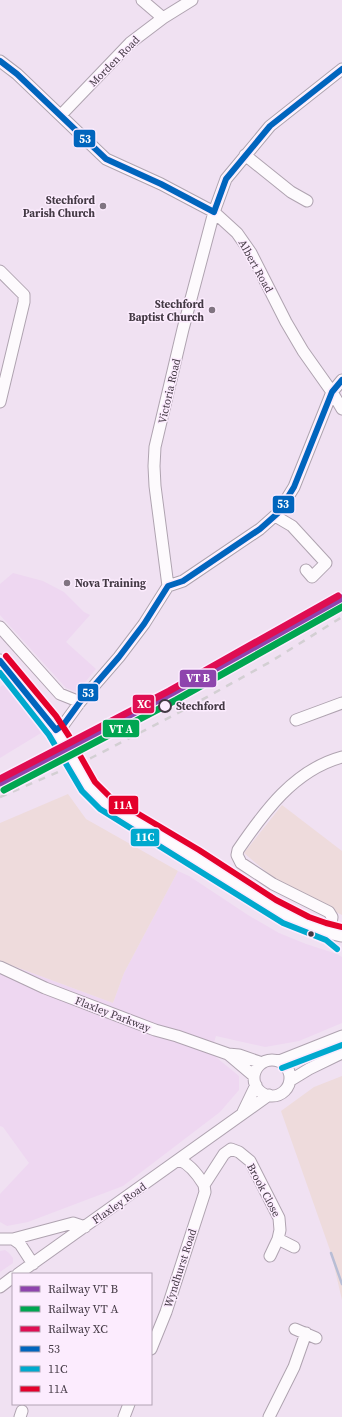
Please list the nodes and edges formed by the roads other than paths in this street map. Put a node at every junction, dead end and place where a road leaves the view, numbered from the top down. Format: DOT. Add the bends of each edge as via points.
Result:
graph roads {
  1 [pos="142,0"];
  2 [pos="192,0"];
  3 [pos="163,18"];
  4 [pos="0,61"];
  5 [pos="342,69"];
  6 [pos="61,115"];
  7 [pos="245,155"];
  8 [pos="307,201"];
  9 [pos="214,212"];
  10 [pos="0,271"];
  11 [pos="342,380"];
  12 [pos="332,392"];
  13 [pos="0,402"];
  14 [pos="342,409"];
  15 [pos="275,516"];
  16 [pos="306,570"];
  17 [pos="168,586"];
  18 [pos="0,626"];
  19 [pos="2,668"];
  20 [pos="80,702"];
  21 [pos="342,703"];
  22 [pos="296,720"];
  23 [pos="58,732"];
  24 [pos="342,757"];
  25 [pos="336,934"];
  26 [pos="342,943"];
  27 [pos="0,968"];
  28 [pos="342,1036"];
  29 [pos="342,1053"];
  30 [pos="228,1054"];
  31 [pos="278,1061"];
  32 [pos="262,1063"];
  33 [pos="255,1080"];
  34 [pos="291,1080"];
  35 [pos="269,1095"];
  36 [pos="242,1114"];
  37 [pos="231,1149"];
  38 [pos="179,1160"];
  39 [pos="204,1185"];
  40 [pos="85,1227"];
  41 [pos="4,1238"];
  42 [pos="278,1240"];
  43 [pos="294,1247"];
  44 [pos="270,1256"];
  45 [pos="32,1264"];
  46 [pos="19,1273"];
  47 [pos="12,1278"];
  48 [pos="0,1287"];
  49 [pos="294,1329"];
  50 [pos="152,1347"];
  51 [pos="129,1405"];
  52 [pos="124,1417"];
  53 [pos="269,1417"];
  1 -- 3 [label="street"];
  2 -- 3 [label="street, Morden Road"];
  3 -- 6 [label="street, Morden Road" via="130,43"];
  4 -- 6 [label="street, Albert Road"];
  5 -- 7 [label="street, Victoria Road" via="270,126"];
  6 -- 9 [label="street, Albert Road" via="106,159"];
  7 -- 8 [label="street" via="290,192"];
  7 -- 9 [label="street, Victoria Road" via="226,179"];
  9 -- 12 [label="street, Albert Road" via="238,233 303,351"];
  9 -- 17 [label="street, Victoria Road" via="155,447 155,486"];
  10 -- 13 [label="street" via="24,296"];
  11 -- 12 [label="street"];
  12 -- 14 [label="street, Albert Road"];
  12 -- 15 [label="street" via="294,486"];
  15 -- 16 [label="street" via="292,526 326,563 312,577"];
  15 -- 17 [label="street" via="183,581"];
  17 -- 20 [label="street" via="119,657"];
  18 -- 20 [label="street" via="60,694"];
  19 -- 23 [label="main road"];
  20 -- 23 [label="street"];
  21 -- 22 [label="street"];
  23 -- 25 [label="main road, bridge" via="84,780 94,795 105,804 287,916"];
  24 -- 25 [label="street" via="296,781 261,818 238,850 237,856 247,867 273,884 329,912"];
  25 -- 26 [label="main road"];
  27 -- 30 [label="street, Flaxley Parkway" via="155,1030"];
  28 -- 31 [label="street"];
  29 -- 34 [label="street"];
  30 -- 32 [label="street, Flaxley Parkway"];
  30 -- 33 [label="street, Flaxley Parkway"];
  31 -- 32 [label="street"];
  31 -- 34 [label="street" via="287,1067"];
  32 -- 33 [label="street" via="256,1068"];
  33 -- 35 [label="street" via="261,1091"];
  33 -- 36 [label="street, Flaxley Road"];
  34 -- 35 [label="street" via="284,1092"];
  35 -- 36 [label="street, Flaxley Road"];
  36 -- 38 [label="street, Flaxley Road"];
  37 -- 39 [label="street, Wyndhurst Road" via="224,1154"];
  37 -- 42 [label="street, Brook Close" via="250,1161 259,1176 280,1218"];
  38 -- 39 [label="street" via="198,1175"];
  38 -- 40 [label="street, Flaxley Road"];
  39 -- 50 [label="street, Wyndhurst Road" via="205,1192 166,1312"];
  40 -- 41 [label="street" via="73,1223"];
  40 -- 45 [label="street, Flaxley Road"];
  41 -- 45 [label="street" via="20,1244"];
  42 -- 43 [label="street"];
  42 -- 44 [label="street, Brook Close"];
  45 -- 46 [label="street, Flaxley Road"];
  47 -- 48 [label="street"];
  49 -- 53 [label="street" via="311,1336"];
  51 -- 52 [label="street"];
}
